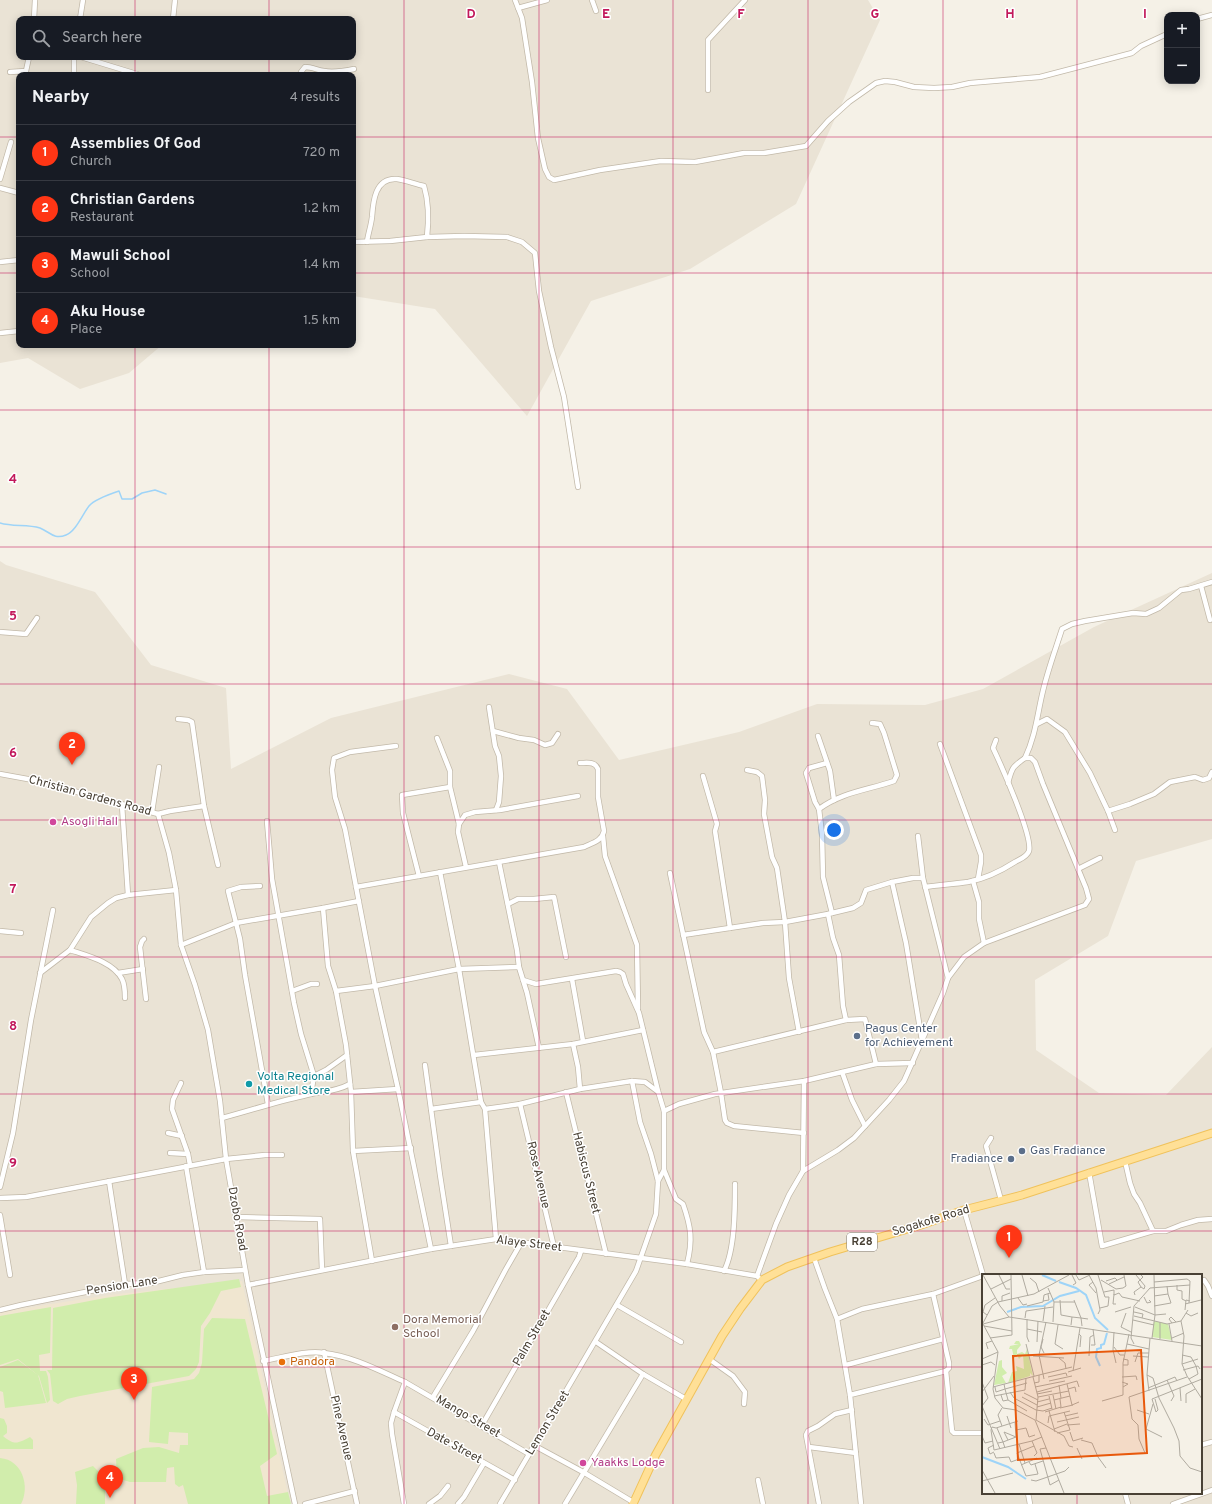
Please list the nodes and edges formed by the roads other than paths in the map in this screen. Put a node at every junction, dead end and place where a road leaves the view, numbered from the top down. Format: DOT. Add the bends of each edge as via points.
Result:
graph roads {
  1 [pos="35,0"];
  2 [pos="83,0"];
  3 [pos="175,0"];
  4 [pos="515,0"];
  5 [pos="547,0"];
  6 [pos="592,0"];
  7 [pos="745,0"];
  8 [pos="518,8"];
  9 [pos="596,11"];
  10 [pos="1212,15"];
  11 [pos="34,16"];
  12 [pos="80,16"];
  13 [pos="173,16"];
  14 [pos="1200,18"];
  15 [pos="1164,35"];
  16 [pos="28,60"];
  17 [pos="74,60"];
  18 [pos="91,60"];
  19 [pos="354,69"];
  20 [pos="10,72"];
  21 [pos="74,72"];
  22 [pos="130,72"];
  23 [pos="301,72"];
  24 [pos="340,72"];
  25 [pos="340,72"];
  26 [pos="708,90"];
  27 [pos="11,142"];
  28 [pos="0,179"];
  29 [pos="0,188"];
  30 [pos="16,192"];
  31 [pos="428,238"];
  32 [pos="356,242"];
  33 [pos="367,242"];
  34 [pos="16,260"];
  35 [pos="0,262"];
  36 [pos="16,331"];
  37 [pos="0,333"];
  38 [pos="578,486"];
  39 [pos="1212,582"];
  40 [pos="1201,586"];
  41 [pos="37,618"];
  42 [pos="1210,620"];
  43 [pos="0,632"];
  44 [pos="489,707"];
  45 [pos="178,719"];
  46 [pos="872,723"];
  47 [pos="1037,724"];
  48 [pos="493,731"];
  49 [pos="558,734"];
  50 [pos="818,736"];
  51 [pos="438,738"];
  52 [pos="996,740"];
  53 [pos="940,744"];
  54 [pos="396,746"];
  55 [pos="1025,758"];
  56 [pos="580,762"];
  57 [pos="827,764"];
  58 [pos="159,767"];
  59 [pos="747,770"];
  60 [pos="1212,772"];
  61 [pos="0,774"];
  62 [pos="703,776"];
  63 [pos="1008,783"];
  64 [pos="450,787"];
  65 [pos="578,796"];
  66 [pos="834,800"];
  67 [pos="122,805"];
  68 [pos="204,806"];
  69 [pos="819,809"];
  70 [pos="496,810"];
  71 [pos="1108,811"];
  72 [pos="152,812"];
  73 [pos="158,814"];
  74 [pos="267,821"];
  75 [pos="459,824"];
  76 [pos="1115,830"];
  77 [pos="603,836"];
  78 [pos="918,836"];
  79 [pos="1100,858"];
  80 [pos="499,862"];
  81 [pos="218,865"];
  82 [pos="466,867"];
  83 [pos="1078,869"];
  84 [pos="440,872"];
  85 [pos="670,873"];
  86 [pos="419,876"];
  87 [pos="923,878"];
  88 [pos="976,880"];
  89 [pos="892,882"];
  90 [pos="260,886"];
  91 [pos="356,887"];
  92 [pos="925,887"];
  93 [pos="176,890"];
  94 [pos="128,895"];
  95 [pos="359,901"];
  96 [pos="508,904"];
  97 [pos="323,908"];
  98 [pos="52,910"];
  99 [pos="830,914"];
  100 [pos="279,916"];
  101 [pos="236,922"];
  102 [pos="785,922"];
  103 [pos="730,928"];
  104 [pos="0,931"];
  105 [pos="21,933"];
  106 [pos="683,935"];
  107 [pos="144,939"];
  108 [pos="984,943"];
  109 [pos="181,945"];
  110 [pos="70,950"];
  111 [pos="566,958"];
  112 [pos="519,967"];
  113 [pos="142,969"];
  114 [pos="459,969"];
  115 [pos="40,973"];
  116 [pos="118,973"];
  117 [pos="948,978"];
  118 [pos="572,979"];
  119 [pos="523,980"];
  120 [pos="317,984"];
  121 [pos="375,986"];
  122 [pos="292,991"];
  123 [pos="336,991"];
  124 [pos="125,998"];
  125 [pos="146,999"];
  126 [pos="638,1013"];
  127 [pos="846,1020"];
  128 [pos="643,1030"];
  129 [pos="799,1032"];
  130 [pos="583,1041"];
  131 [pos="922,1041"];
  132 [pos="573,1044"];
  133 [pos="539,1048"];
  134 [pos="713,1052"];
  135 [pos="347,1055"];
  136 [pos="474,1055"];
  137 [pos="912,1063"];
  138 [pos="425,1064"];
  139 [pos="876,1064"];
  140 [pos="842,1072"];
  141 [pos="314,1076"];
  142 [pos="804,1080"];
  143 [pos="632,1081"];
  144 [pos="181,1083"];
  145 [pos="350,1084"];
  146 [pos="398,1089"];
  147 [pos="580,1089"];
  148 [pos="658,1091"];
  149 [pos="351,1092"];
  150 [pos="566,1092"];
  151 [pos="721,1093"];
  152 [pos="311,1094"];
  153 [pos="481,1102"];
  154 [pos="268,1104"];
  155 [pos="520,1104"];
  156 [pos="431,1109"];
  157 [pos="485,1109"];
  158 [pos="664,1111"];
  159 [pos="222,1118"];
  160 [pos="865,1126"];
  161 [pos="168,1133"];
  162 [pos="804,1133"];
  163 [pos="1212,1133"];
  164 [pos="182,1136"];
  165 [pos="991,1138"];
  166 [pos="411,1148"];
  167 [pos="353,1151"];
  168 [pos="170,1153"];
  169 [pos="188,1154"];
  170 [pos="282,1155"];
  171 [pos="226,1159"];
  172 [pos="1125,1161"];
  173 [pos="188,1166"];
  174 [pos="664,1170"];
  175 [pos="803,1171"];
  176 [pos="1089,1172"];
  177 [pos="109,1181"];
  178 [pos="658,1181"];
  179 [pos="735,1184"];
  180 [pos="0,1187"];
  181 [pos="0,1198"];
  182 [pos="1001,1200"];
  183 [pos="964,1210"];
  184 [pos="0,1215"];
  185 [pos="236,1217"];
  186 [pos="1212,1219"];
  187 [pos="1152,1231"];
  188 [pos="496,1239"];
  189 [pos="522,1243"];
  190 [pos="451,1246"];
  191 [pos="554,1247"];
  192 [pos="431,1249"];
  193 [pos="581,1251"];
  194 [pos="606,1254"];
  195 [pos="814,1258"];
  196 [pos="641,1259"];
  197 [pos="372,1261"];
  198 [pos="687,1264"];
  199 [pos="245,1270"];
  200 [pos="322,1270"];
  201 [pos="724,1271"];
  202 [pos="204,1272"];
  203 [pos="982,1274"];
  204 [pos="10,1275"];
  205 [pos="982,1276"];
  206 [pos="760,1278"];
  207 [pos="1204,1280"];
  208 [pos="125,1284"];
  209 [pos="248,1285"];
  210 [pos="933,1294"];
  211 [pos="1212,1296"];
  212 [pos="617,1305"];
  213 [pos="0,1310"];
  214 [pos="838,1319"];
  215 [pos="943,1339"];
  216 [pos="596,1342"];
  217 [pos="681,1342"];
  218 [pos="324,1352"];
  219 [pos="709,1359"];
  220 [pos="263,1361"];
  221 [pos="846,1365"];
  222 [pos="946,1371"];
  223 [pos="643,1374"];
  224 [pos="405,1382"];
  225 [pos="850,1395"];
  226 [pos="433,1397"];
  227 [pos="686,1399"];
  228 [pos="744,1404"];
  229 [pos="852,1410"];
  230 [pos="394,1412"];
  231 [pos="482,1425"];
  232 [pos="982,1433"];
  233 [pos="1212,1442"];
  234 [pos="1202,1445"];
  235 [pos="535,1446"];
  236 [pos="809,1447"];
  237 [pos="529,1454"];
  238 [pos="856,1454"];
  239 [pos="484,1463"];
  240 [pos="583,1472"];
  241 [pos="515,1480"];
  242 [pos="758,1480"];
  243 [pos="448,1486"];
  244 [pos="355,1491"];
  245 [pos="1211,1491"];
  246 [pos="1028,1494"];
  247 [pos="1125,1494"];
  248 [pos="1200,1494"];
  249 [pos="1212,1496"];
  250 [pos="633,1503"];
  251 [pos="295,1504"];
  252 [pos="305,1504"];
  253 [pos="357,1504"];
  254 [pos="404,1504"];
  255 [pos="429,1504"];
  256 [pos="458,1504"];
  257 [pos="500,1504"];
  258 [pos="565,1504"];
  259 [pos="763,1504"];
  260 [pos="819,1504"];
  261 [pos="861,1504"];
  262 [pos="1030,1504"];
  263 [pos="1128,1504"];
  264 [pos="1173,1504"];
  1 -- 11 [label="street"];
  2 -- 12 [label="street"];
  3 -- 13 [label="street"];
  4 -- 8 [label="street"];
  5 -- 8 [label="street"];
  6 -- 9 [label="street"];
  7 -- 26 [label="street" via="708,40"];
  8 -- 15 [label="street" via="522,18 531,75 538,138 545,169 554,180 661,161 695,162 806,146 843,107 876,83 885,81 934,88 1040,77 1132,53"];
  10 -- 14 [label="street"];
  16 -- 20 [label="street" via="26,71"];
  17 -- 21 [label="street"];
  18 -- 22 [label="street"];
  19 -- 25 [label="street"];
  23 -- 24 [label="street" via="305,67"];
  27 -- 28 [label="street"];
  29 -- 30 [label="street"];
  31 -- 33 [label="street"];
  31 -- 33 [label="street" via="428,198 424,186 397,179 386,180 380,184 372,204"];
  31 -- 38 [label="street" via="507,237 522,242 535,253 539,291 564,397"];
  32 -- 33 [label="street"];
  34 -- 35 [label="street"];
  36 -- 37 [label="street"];
  39 -- 40 [label="street"];
  40 -- 42 [label="street"];
  40 -- 47 [label="street" via="1181,590 1159,608 1146,614 1133,613 1085,621 1062,629 1045,683"];
  41 -- 43 [label="street" via="26,634"];
  44 -- 48 [label="street"];
  45 -- 68 [label="street" via="192,722"];
  46 -- 66 [label="street" via="880,724 897,775 894,781 856,790"];
  47 -- 55 [label="street"];
  47 -- 71 [label="street" via="1047,719 1065,732 1090,773"];
  48 -- 49 [label="street" via="545,745 552,743"];
  48 -- 70 [label="street" via="501,776"];
  50 -- 57 [label="street"];
  51 -- 64 [label="street" via="450,771"];
  52 -- 63 [label="street" via="993,748"];
  53 -- 88 [label="street" via="981,855"];
  54 -- 91 [label="street" via="350,752 334,758 332,770 335,797 345,829"];
  55 -- 63 [label="street" via="1013,767"];
  55 -- 83 [label="street" via="1031,758 1035,762"];
  56 -- 77 [label="street" via="593,763 598,769 598,797"];
  57 -- 66 [label="street"];
  57 -- 69 [label="street" via="809,768 806,773"];
  58 -- 72 [label="street"];
  59 -- 102 [label="street" via="762,776 764,814 772,857 777,868"];
  60 -- 71 [label="street" via="1209,778 1203,780 1195,777 1170,782 1154,794"];
  61 -- 67 [label="street, Christian Gardens Road" via="33,780"];
  62 -- 103 [label="street" via="717,824 715,831"];
  63 -- 88 [label="street" via="1024,823 1029,850 1026,856 1004,869"];
  64 -- 75 [label="street"];
  64 -- 86 [label="street" via="402,795 403,813"];
  65 -- 70 [label="street"];
  66 -- 69 [label="street"];
  67 -- 72 [label="street, Christian Gardens Road"];
  67 -- 94 [label="street"];
  68 -- 73 [label="street, Christian Gardens Road"];
  68 -- 81 [label="street"];
  69 -- 99 [label="street" via="823,877"];
  70 -- 75 [label="street" via="465,815"];
  71 -- 76 [label="street"];
  72 -- 73 [label="street, Christian Gardens Road"];
  73 -- 93 [label="street, Dzobo Road"];
  74 -- 100 [label="street" via="272,878"];
  75 -- 82 [label="street" via="458,832"];
  77 -- 80 [label="street" via="584,847"];
  77 -- 126 [label="street" via="605,856 637,945"];
  78 -- 87 [label="street"];
  79 -- 83 [label="street"];
  80 -- 82 [label="street"];
  80 -- 96 [label="street"];
  82 -- 84 [label="street"];
  83 -- 108 [label="street" via="1089,899 1085,905"];
  84 -- 86 [label="street"];
  84 -- 114 [label="street"];
  85 -- 106 [label="street"];
  86 -- 91 [label="street"];
  87 -- 89 [label="street"];
  87 -- 92 [label="street"];
  88 -- 92 [label="street"];
  88 -- 108 [label="street"];
  89 -- 99 [label="street" via="866,890 861,903 853,908"];
  89 -- 131 [label="street" via="906,943"];
  90 -- 101 [label="street" via="228,891"];
  91 -- 95 [label="street"];
  92 -- 117 [label="street"];
  93 -- 94 [label="street"];
  93 -- 109 [label="street, Dzobo Road"];
  94 -- 110 [label="street" via="116,898 91,917"];
  95 -- 97 [label="street"];
  95 -- 121 [label="street"];
  96 -- 111 [label="street" via="518,899 554,897"];
  96 -- 112 [label="street"];
  97 -- 100 [label="street"];
  97 -- 123 [label="street" via="328,966"];
  98 -- 115 [label="street"];
  99 -- 102 [label="street"];
  99 -- 127 [label="street" via="833,938 839,955"];
  100 -- 101 [label="street"];
  100 -- 122 [label="street"];
  101 -- 109 [label="street"];
  101 -- 154 [label="street"];
  102 -- 103 [label="street"];
  102 -- 129 [label="street" via="789,978"];
  103 -- 106 [label="street"];
  104 -- 105 [label="street"];
  106 -- 134 [label="street" via="704,1032"];
  107 -- 113 [label="street" via="140,944"];
  108 -- 117 [label="street" via="964,957"];
  109 -- 159 [label="street, Dzobo Road" via="208,1030"];
  110 -- 115 [label="street"];
  110 -- 116 [label="street" via="98,960"];
  112 -- 114 [label="street"];
  112 -- 119 [label="street"];
  113 -- 116 [label="street"];
  113 -- 125 [label="street"];
  114 -- 121 [label="street"];
  114 -- 136 [label="street"];
  115 -- 180 [label="street" via="13,1133"];
  116 -- 124 [label="street" via="123,981"];
  117 -- 131 [label="street"];
  118 -- 119 [label="street" via="536,984"];
  118 -- 126 [label="street" via="620,972"];
  118 -- 130 [label="street"];
  119 -- 133 [label="street"];
  120 -- 122 [label="street"];
  121 -- 123 [label="street"];
  121 -- 146 [label="street"];
  122 -- 141 [label="street" via="301,1034"];
  123 -- 135 [label="street"];
  126 -- 128 [label="street"];
  127 -- 129 [label="street"];
  127 -- 139 [label="street" via="865,1019"];
  128 -- 130 [label="street"];
  128 -- 148 [label="street"];
  129 -- 134 [label="street"];
  130 -- 132 [label="street"];
  131 -- 137 [label="street"];
  132 -- 133 [label="street"];
  132 -- 147 [label="street"];
  133 -- 136 [label="street"];
  134 -- 151 [label="street"];
  135 -- 141 [label="street"];
  135 -- 145 [label="street"];
  136 -- 153 [label="street"];
  137 -- 139 [label="street"];
  137 -- 160 [label="street" via="904,1081"];
  138 -- 156 [label="street"];
  139 -- 140 [label="street"];
  140 -- 142 [label="street"];
  140 -- 160 [label="street"];
  141 -- 152 [label="street"];
  142 -- 151 [label="street"];
  142 -- 162 [label="street"];
  143 -- 147 [label="street"];
  143 -- 148 [label="street" via="645,1082"];
  143 -- 178 [label="street" via="640,1122"];
  144 -- 164 [label="street" via="172,1109"];
  145 -- 149 [label="street"];
  145 -- 152 [label="street" via="335,1091"];
  146 -- 149 [label="street"];
  146 -- 166 [label="street"];
  147 -- 150 [label="street"];
  148 -- 158 [label="street"];
  149 -- 167 [label="street"];
  150 -- 155 [label="street"];
  150 -- 194 [label="street, Habiscus Street"];
  151 -- 158 [label="street" via="679,1104"];
  151 -- 162 [label="street" via="727,1123 734,1126"];
  152 -- 154 [label="street"];
  153 -- 156 [label="street"];
  153 -- 157 [label="street"];
  154 -- 159 [label="street"];
  155 -- 157 [label="street"];
  155 -- 191 [label="street, Rose Avenue"];
  156 -- 190 [label="street"];
  157 -- 188 [label="street"];
  158 -- 174 [label="street"];
  159 -- 171 [label="street, Dzobo Road"];
  160 -- 175 [label="street" via="838,1150"];
  161 -- 164 [label="street"];
  162 -- 175 [label="street"];
  163 -- 172 [label="main road, Sogakofe Road / R28"];
  164 -- 169 [label="street"];
  165 -- 182 [label="street" via="986,1146"];
  166 -- 167 [label="street"];
  166 -- 192 [label="street"];
  167 -- 197 [label="street"];
  168 -- 169 [label="street"];
  169 -- 173 [label="street"];
  170 -- 171 [label="street"];
  171 -- 173 [label="street"];
  171 -- 185 [label="street, Dzobo Road"];
  172 -- 176 [label="main road, Sogakofe Road / R28"];
  172 -- 187 [label="street" via="1132,1189"];
  173 -- 177 [label="street"];
  173 -- 202 [label="street"];
  174 -- 178 [label="street"];
  174 -- 198 [label="street" via="676,1199 683,1204 691,1235"];
  175 -- 206 [label="street" via="776,1224"];
  176 -- 182 [label="main road, Sogakofe Road / R28"];
  176 -- 187 [label="street" via="1102,1246"];
  177 -- 181 [label="street" via="26,1196"];
  177 -- 208 [label="street"];
  178 -- 196 [label="street, Lemon Street" via="656,1214"];
  179 -- 201 [label="street" via="734,1226 730,1254"];
  182 -- 183 [label="main road, Sogakofe Road / R28"];
  183 -- 195 [label="main road, Sogakofe Road / R28"];
  183 -- 203 [label="street"];
  184 -- 204 [label="street"];
  185 -- 199 [label="street, Dzobo Road"];
  185 -- 200 [label="street" via="320,1219"];
  186 -- 187 [label="street" via="1192,1222 1166,1231"];
  188 -- 189 [label="street, Alaye Street"];
  188 -- 190 [label="street, Alaye Street"];
  189 -- 191 [label="street, Alaye Street"];
  189 -- 226 [label="street"];
  190 -- 192 [label="street, Alaye Street"];
  191 -- 193 [label="street, Alaye Street"];
  192 -- 197 [label="street, Alaye Street"];
  193 -- 194 [label="street, Alaye Street"];
  193 -- 231 [label="street, Palm Street"];
  194 -- 196 [label="street, Alaye Street"];
  195 -- 206 [label="main road, Sogakofe Road / R28"];
  195 -- 214 [label="street"];
  196 -- 198 [label="street, Alaye Street"];
  196 -- 212 [label="street, Lemon Street"];
  197 -- 200 [label="street, Alaye Street"];
  198 -- 201 [label="street, Alaye Street"];
  199 -- 202 [label="street, Pension Lane"];
  199 -- 209 [label="street, Dzobo Road"];
  200 -- 209 [label="street, Alaye Street"];
  201 -- 206 [label="street, Alaye Street"];
  202 -- 208 [label="street, Pension Lane" via="151,1283"];
  205 -- 210 [label="street"];
  206 -- 219 [label="main road, Sogakofe Road / R28"];
  207 -- 211 [label="street"];
  208 -- 213 [label="street, Pension Lane"];
  209 -- 220 [label="street, Dzobo Road"];
  210 -- 214 [label="street" via="862,1309"];
  210 -- 215 [label="street"];
  212 -- 216 [label="street, Lemon Street"];
  212 -- 217 [label="street"];
  214 -- 221 [label="street"];
  215 -- 221 [label="street"];
  215 -- 222 [label="street" via="949,1363"];
  216 -- 223 [label="street"];
  216 -- 235 [label="street, Lemon Street"];
  218 -- 220 [label="street, Mango Street"];
  218 -- 224 [label="street, Mango Street" via="344,1357"];
  218 -- 244 [label="street, Pine Avenue"];
  219 -- 227 [label="main road, Sogakofe Road / R28"];
  219 -- 228 [label="street" via="733,1376 745,1392"];
  220 -- 251 [label="street, Dzobo Road"];
  221 -- 225 [label="street"];
  222 -- 225 [label="street"];
  222 -- 232 [label="street" via="952,1431 954,1434"];
  223 -- 227 [label="street"];
  223 -- 240 [label="street"];
  224 -- 226 [label="street, Mango Street"];
  224 -- 230 [label="street"];
  225 -- 229 [label="street"];
  226 -- 231 [label="street, Mango Street"];
  227 -- 250 [label="main road, Sogakofe Road / R28"];
  229 -- 236 [label="street" via="835,1414 808,1430 806,1435"];
  229 -- 238 [label="street"];
  230 -- 239 [label="street, Date Street"];
  230 -- 254 [label="street" via="392,1434"];
  231 -- 237 [label="street, Mango Street"];
  233 -- 234 [label="street"];
  235 -- 237 [label="street, Lemon Street"];
  235 -- 240 [label="street"];
  236 -- 238 [label="street"];
  236 -- 260 [label="street"];
  237 -- 241 [label="street, Lemon Street"];
  238 -- 261 [label="street"];
  239 -- 241 [label="street, Date Street"];
  239 -- 256 [label="street"];
  240 -- 250 [label="street"];
  240 -- 258 [label="street"];
  241 -- 257 [label="street, Lemon Street"];
  242 -- 259 [label="street"];
  243 -- 255 [label="street"];
  244 -- 252 [label="street"];
  244 -- 253 [label="street, Pine Avenue"];
  245 -- 249 [label="street"];
  246 -- 262 [label="street"];
  247 -- 263 [label="street"];
  248 -- 264 [label="street"];
}
